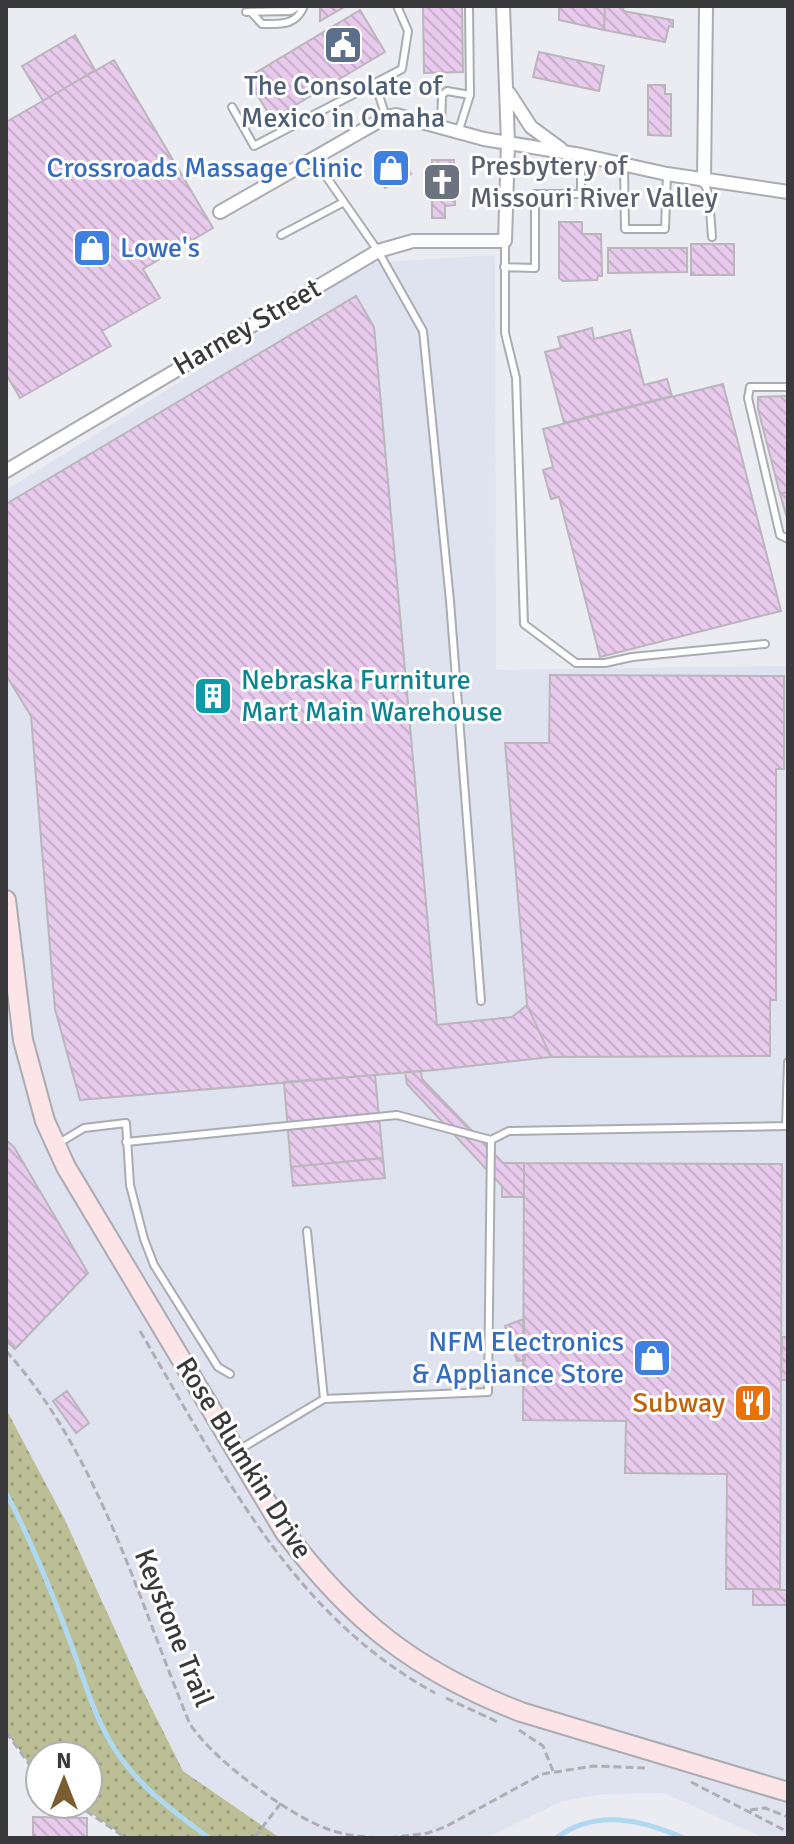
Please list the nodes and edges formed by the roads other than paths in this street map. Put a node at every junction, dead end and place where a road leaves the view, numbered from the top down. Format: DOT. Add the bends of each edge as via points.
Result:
graph roads {
  1 [pos="301,6"];
  2 [pos="397,6"];
  3 [pos="469,6"];
  4 [pos="503,6"];
  5 [pos="706,6"];
  6 [pos="375,83"];
  7 [pos="507,88"];
  8 [pos="470,95"];
  9 [pos="232,107"];
  10 [pos="386,117"];
  11 [pos="440,127"];
  12 [pos="458,133"];
  13 [pos="508,143"];
  14 [pos="567,153"];
  15 [pos="581,155"];
  16 [pos="313,158"];
  17 [pos="624,165"];
  18 [pos="667,174"];
  19 [pos="704,181"];
  20 [pos="788,192"];
  21 [pos="344,202"];
  22 [pos="220,212"];
  23 [pos="281,235"];
  24 [pos="712,237"];
  25 [pos="505,241"];
  26 [pos="378,251"];
  27 [pos="504,267"];
  28 [pos="788,387"];
  29 [pos="6,471"];
  30 [pos="788,539"];
  31 [pos="765,644"];
  32 [pos="6,900"];
  33 [pos="481,1001"];
  34 [pos="788,1062"];
  35 [pos="787,1126"];
  36 [pos="491,1140"];
  37 [pos="126,1142"];
  38 [pos="56,1144"];
  39 [pos="307,1231"];
  40 [pos="230,1374"];
  41 [pos="324,1399"];
  42 [pos="236,1451"];
  43 [pos="788,1792"];
  1 -- 1 [label="lane" via="299,17 288,23 262,24 248,12"];
  2 -- 6 [label="lane" via="408,31 402,69"];
  3 -- 8 [label="lane"];
  4 -- 7 [label="street"];
  5 -- 19 [label="street"];
  6 -- 9 [label="lane" via="254,146"];
  6 -- 10 [label="lane"];
  7 -- 13 [label="street"];
  7 -- 14 [label="street" via="531,127"];
  8 -- 11 [label="lane" via="442,95"];
  8 -- 12 [label="lane"];
  10 -- 11 [label="street" via="410,117"];
  10 -- 16 [label="street"];
  11 -- 12 [label="street"];
  12 -- 13 [label="street"];
  13 -- 14 [label="street"];
  13 -- 25 [label="street"];
  14 -- 15 [label="street"];
  15 -- 17 [label="street"];
  15 -- 27 [label="lane" via="581,194 535,194 535,268"];
  16 -- 21 [label="lane"];
  16 -- 22 [label="street"];
  17 -- 18 [label="street"];
  17 -- 18 [label="lane" via="625,229 665,229"];
  18 -- 19 [label="street"];
  19 -- 20 [label="street"];
  19 -- 24 [label="lane"];
  21 -- 23 [label="lane"];
  21 -- 26 [label="lane"];
  25 -- 26 [label="street, Harney Street" via="413,241"];
  25 -- 27 [label="lane"];
  26 -- 29 [label="street, Harney Street"];
  26 -- 33 [label="lane" via="423,331"];
  27 -- 31 [label="lane" via="505,333 516,378 524,624 576,663"];
  28 -- 30 [label="lane" via="750,387 748,398 780,535"];
  32 -- 38 [label="main road, Rose Blumkin Drive" via="23,1040"];
  34 -- 35 [label="lane"];
  35 -- 36 [label="lane" via="509,1131"];
  36 -- 37 [label="lane" via="397,1115"];
  36 -- 41 [label="lane" via="488,1392"];
  37 -- 38 [label="lane" via="126,1123 84,1128"];
  37 -- 40 [label="lane" via="130,1185 154,1265 218,1367"];
  38 -- 42 [label="main road, Rose Blumkin Drive" via="80,1193"];
  39 -- 41 [label="lane"];
  41 -- 42 [label="lane"];
  42 -- 43 [label="main road, Rose Blumkin Drive" via="284,1531 321,1578 370,1626 428,1669 521,1712"];
}
